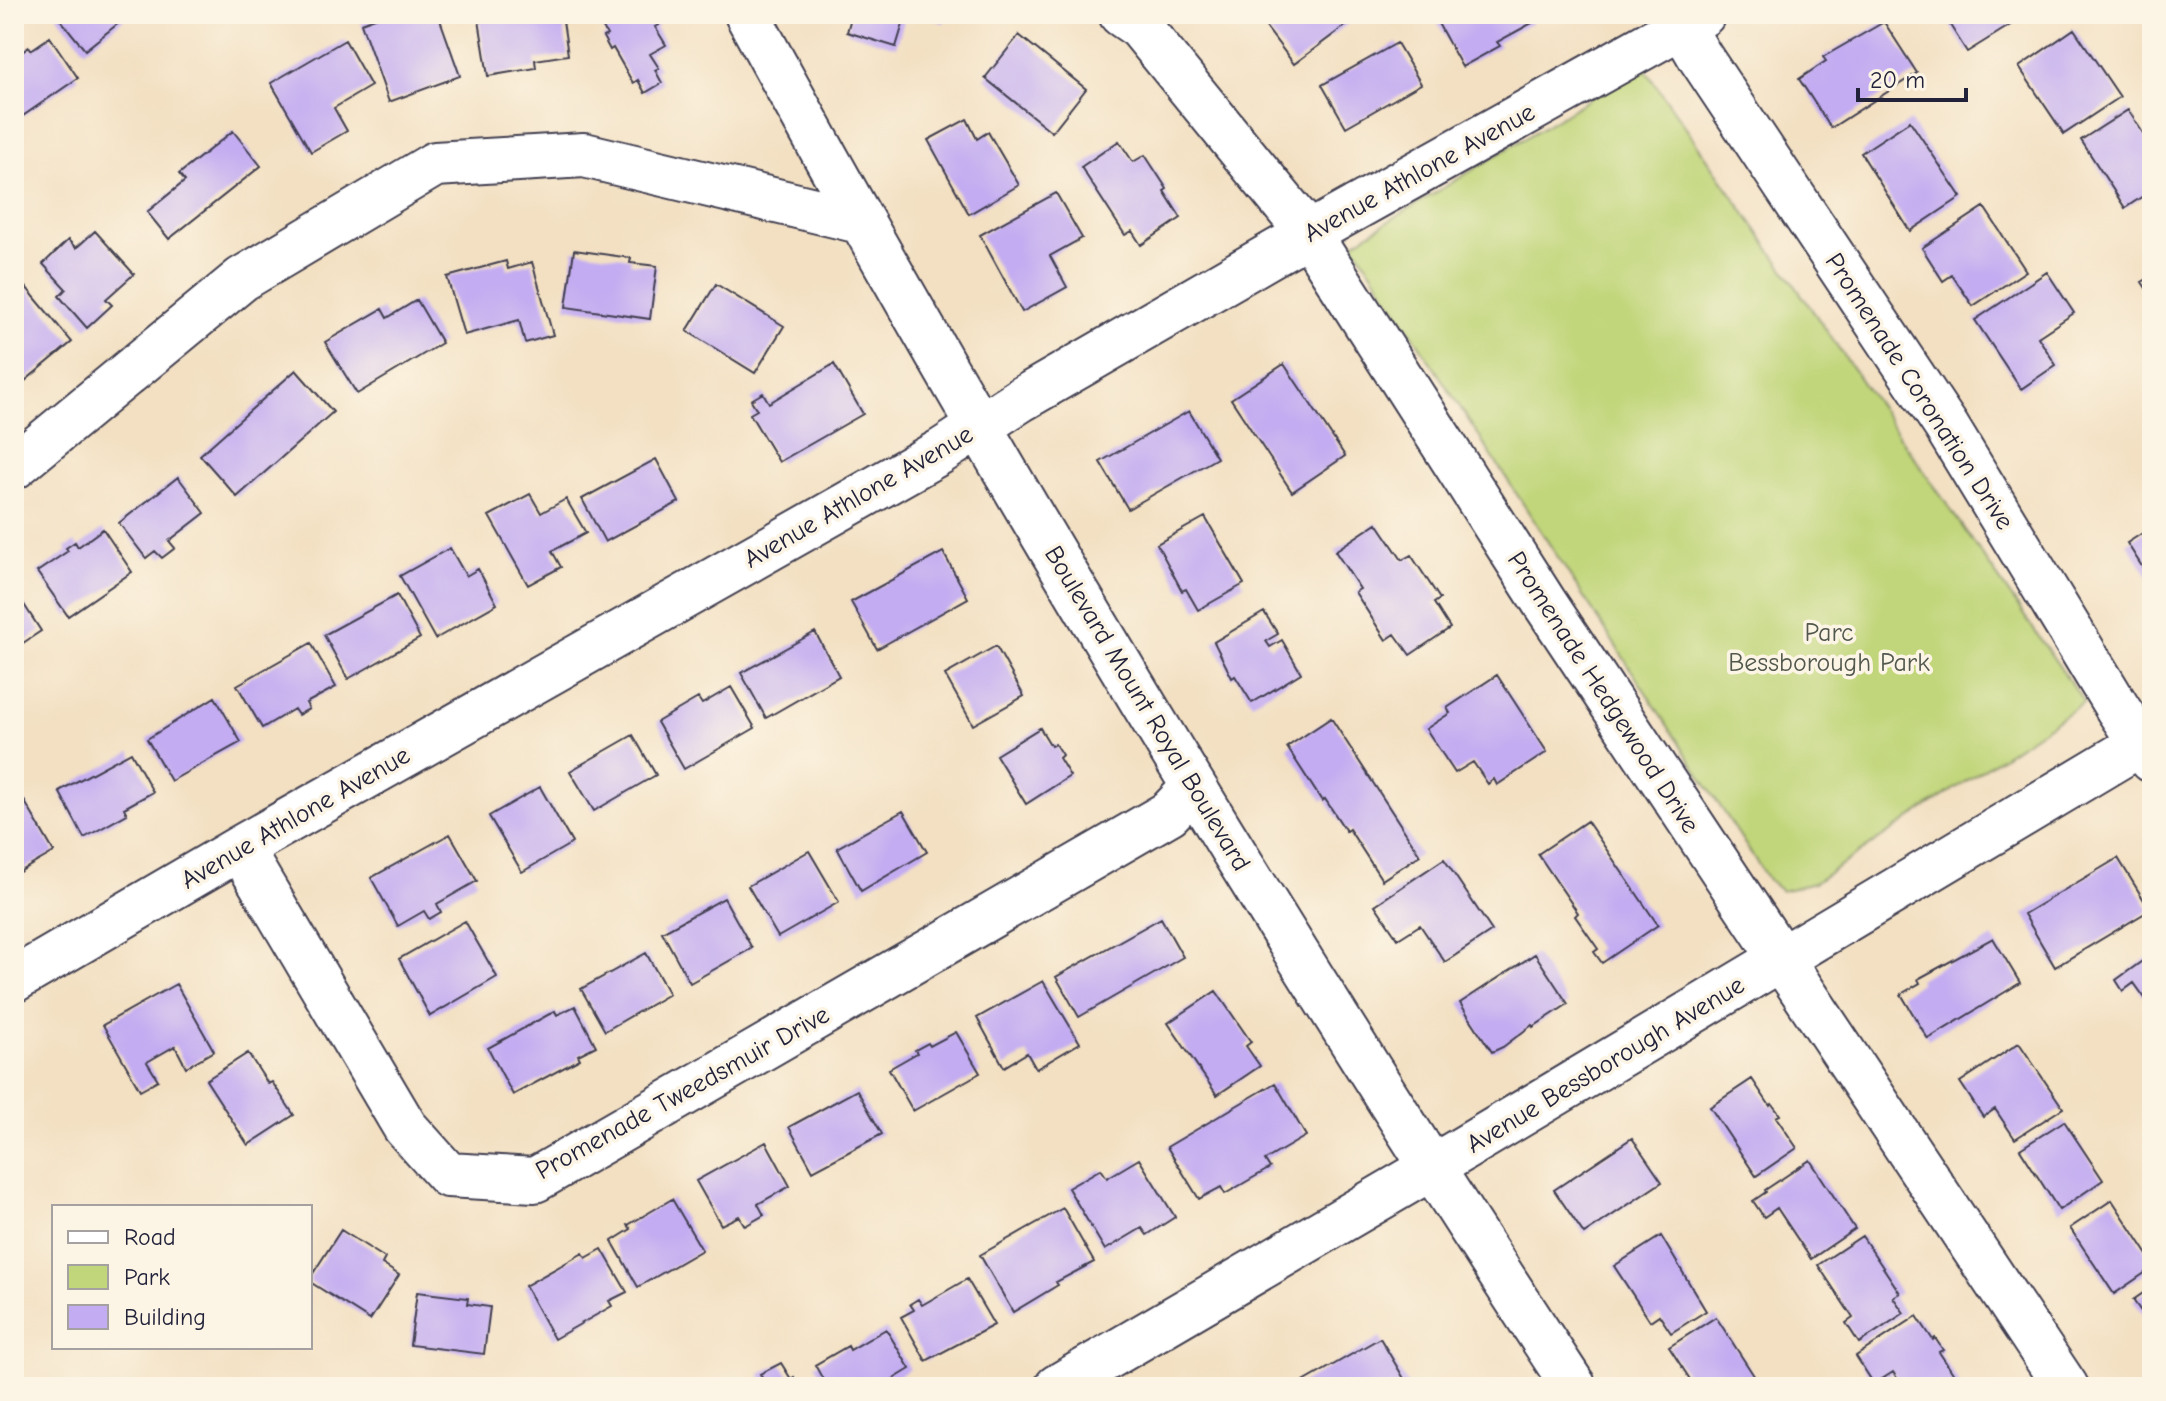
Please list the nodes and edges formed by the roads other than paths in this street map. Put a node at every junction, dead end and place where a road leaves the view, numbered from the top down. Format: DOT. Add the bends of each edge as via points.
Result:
graph roads {
  1 [pos="747,14"];
  2 [pos="1121,14"];
  3 [pos="1693,20"];
  4 [pos="860,221"];
  5 [pos="1309,234"];
  6 [pos="978,427"];
  7 [pos="14,467"];
  8 [pos="2148,747"];
  9 [pos="1194,787"];
  10 [pos="240,848"];
  11 [pos="1781,960"];
  12 [pos="14,980"];
  13 [pos="1431,1168"];
  14 [pos="1057,1387"];
  15 [pos="1574,1387"];
  16 [pos="2066,1387"];
  1 -- 4 [label="street, Boulevard Mount Royal Boulevard"];
  2 -- 5 [label="street, Promenade Hedgewood Drive" via="1140,27"];
  3 -- 5 [label="street, Avenue Athlone Avenue"];
  3 -- 8 [label="street, Promenade Coronation Drive" via="1700,57 1946,426"];
  4 -- 6 [label="street, Boulevard Mount Royal Boulevard"];
  4 -- 7 [label="street" via="584,155 435,164 242,279"];
  5 -- 6 [label="street, Avenue Athlone Avenue"];
  5 -- 11 [label="street, Promenade Hedgewood Drive"];
  6 -- 9 [label="street, Boulevard Mount Royal Boulevard"];
  6 -- 10 [label="street, Avenue Athlone Avenue"];
  8 -- 11 [label="street, Avenue Bessborough Avenue"];
  9 -- 10 [label="street, Promenade Tweedsmuir Drive" via="1169,813 535,1180 448,1175 405,1127"];
  9 -- 13 [label="street, Boulevard Mount Royal Boulevard"];
  10 -- 12 [label="street, Avenue Athlone Avenue"];
  11 -- 13 [label="street, Avenue Bessborough Avenue"];
  11 -- 16 [label="street, Promenade Hedgewood Drive"];
  13 -- 14 [label="street, Avenue Bessborough Avenue"];
  13 -- 15 [label="street, Boulevard Mount Royal Boulevard"];
}
